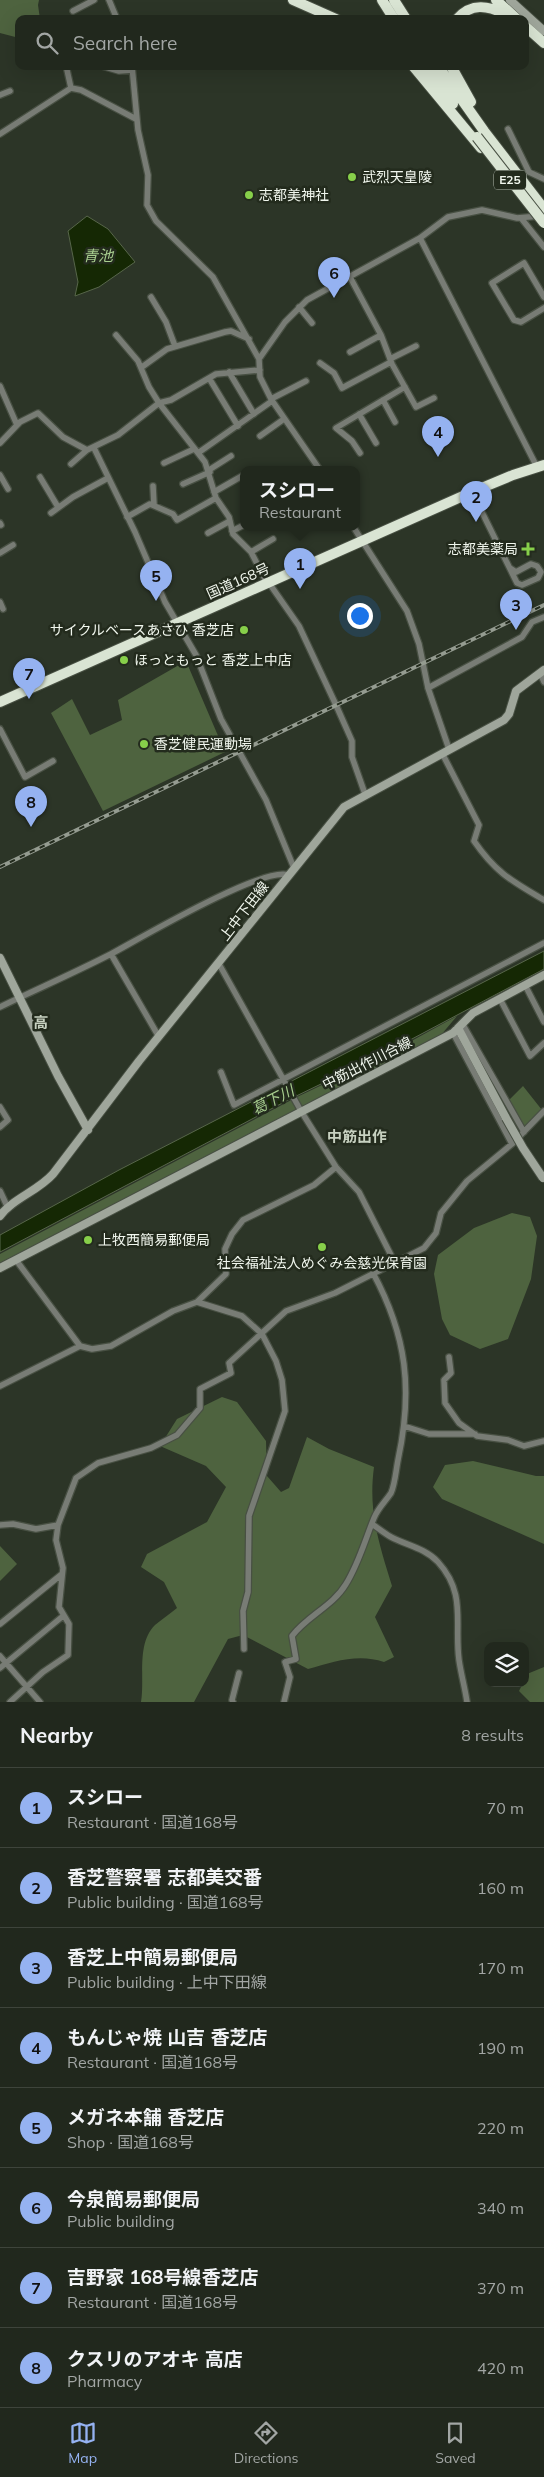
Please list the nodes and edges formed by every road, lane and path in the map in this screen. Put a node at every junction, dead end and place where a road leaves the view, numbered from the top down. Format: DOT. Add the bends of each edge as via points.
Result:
graph roads {
  1 [pos="94,0"];
  2 [pos="109,0"];
  3 [pos="293,0"];
  4 [pos="382,0"];
  5 [pos="394,0"];
  6 [pos="486,0"];
  7 [pos="497,0"];
  8 [pos="510,0"];
  9 [pos="73,11"];
  10 [pos="115,15"];
  11 [pos="327,15"];
  12 [pos="391,15"];
  13 [pos="403,15"];
  14 [pos="462,15"];
  15 [pos="505,15"];
  16 [pos="506,15"];
  17 [pos="514,15"];
  18 [pos="526,15"];
  19 [pos="529,17"];
  20 [pos="529,30"];
  21 [pos="544,31"];
  22 [pos="529,36"];
  23 [pos="544,43"];
  24 [pos="544,49"];
  25 [pos="67,70"];
  26 [pos="132,70"];
  27 [pos="418,70"];
  28 [pos="429,70"];
  29 [pos="441,70"];
  30 [pos="453,70"];
  31 [pos="71,88"];
  32 [pos="10,90"];
  33 [pos="0,95"];
  34 [pos="136,119"];
  35 [pos="508,129"];
  36 [pos="0,134"];
  37 [pos="481,134"];
  38 [pos="544,179"];
  39 [pos="542,206"];
  40 [pos="544,215"];
  41 [pos="521,218"];
  42 [pos="544,223"];
  43 [pos="420,238"];
  44 [pos="544,247"];
  45 [pos="350,276"];
  46 [pos="151,296"];
  47 [pos="544,297"];
  48 [pos="299,307"];
  49 [pos="544,308"];
  50 [pos="312,323"];
  51 [pos="116,335"];
  52 [pos="381,335"];
  53 [pos="249,339"];
  54 [pos="175,346"];
  55 [pos="416,346"];
  56 [pos="350,352"];
  57 [pos="259,359"];
  58 [pos="390,360"];
  59 [pos="320,364"];
  60 [pos="142,367"];
  61 [pos="260,370"];
  62 [pos="229,372"];
  63 [pos="210,378"];
  64 [pos="306,381"];
  65 [pos="0,386"];
  66 [pos="405,387"];
  67 [pos="434,398"];
  68 [pos="271,400"];
  69 [pos="382,400"];
  70 [pos="159,403"];
  71 [pos="254,414"];
  72 [pos="359,414"];
  73 [pos="284,419"];
  74 [pos="395,422"];
  75 [pos="17,425"];
  76 [pos="238,426"];
  77 [pos="260,436"];
  78 [pos="0,443"];
  79 [pos="376,443"];
  80 [pos="94,448"];
  81 [pos="87,450"];
  82 [pos="196,451"];
  83 [pos="360,453"];
  84 [pos="231,456"];
  85 [pos="164,463"];
  86 [pos="72,464"];
  87 [pos="317,466"];
  88 [pos="540,466"];
  89 [pos="209,471"];
  90 [pos="0,476"];
  91 [pos="40,477"];
  92 [pos="240,477"];
  93 [pos="108,478"];
  94 [pos="183,484"];
  95 [pos="153,486"];
  96 [pos="8,489"];
  97 [pos="472,492"];
  98 [pos="215,495"];
  99 [pos="154,505"];
  100 [pos="58,507"];
  101 [pos="51,513"];
  102 [pos="127,516"];
  103 [pos="230,521"];
  104 [pos="240,527"];
  105 [pos="356,531"];
  106 [pos="232,532"];
  107 [pos="208,533"];
  108 [pos="273,539"];
  109 [pos="361,541"];
  110 [pos="13,544"];
  111 [pos="251,552"];
  112 [pos="0,553"];
  113 [pos="510,568"];
  114 [pos="268,583"];
  115 [pos="0,602"];
  116 [pos="4,609"];
  117 [pos="544,618"];
  118 [pos="177,624"];
  119 [pos="542,671"];
  120 [pos="544,682"];
  121 [pos="428,688"];
  122 [pos="0,702"];
  123 [pos="0,729"];
  124 [pos="445,751"];
  125 [pos="53,761"];
  126 [pos="366,794"];
  127 [pos="294,868"];
  128 [pos="288,875"];
  129 [pos="544,900"];
  130 [pos="544,942"];
  131 [pos="111,954"];
  132 [pos="0,958"];
  133 [pos="219,964"];
  134 [pos="544,975"];
  135 [pos="525,985"];
  136 [pos="20,997"];
  137 [pos="500,999"];
  138 [pos="0,1007"];
  139 [pos="544,1022"];
  140 [pos="457,1028"];
  141 [pos="159,1037"];
  142 [pos="544,1044"];
  143 [pos="221,1072"];
  144 [pos="283,1081"];
  145 [pos="0,1107"];
  146 [pos="301,1111"];
  147 [pos="544,1111"];
  148 [pos="0,1127"];
  149 [pos="88,1130"];
  150 [pos="524,1132"];
  151 [pos="512,1144"];
  152 [pos="336,1167"];
  153 [pos="543,1178"];
  154 [pos="0,1191"];
  155 [pos="8,1208"];
  156 [pos="0,1216"];
  157 [pos="16,1260"];
  158 [pos="395,1263"];
  159 [pos="0,1268"];
  160 [pos="373,1273"];
  161 [pos="197,1302"];
  162 [pos="262,1334"];
  163 [pos="80,1346"];
  164 [pos="449,1357"];
  165 [pos="0,1386"];
  166 [pos="404,1426"];
  167 [pos="475,1434"];
  168 [pos="544,1440"];
  169 [pos="372,1524"];
  170 [pos="0,1525"];
  171 [pos="58,1525"];
  172 [pos="62,1574"];
  173 [pos="63,1616"];
  174 [pos="0,1624"];
  175 [pos="244,1649"];
  176 [pos="0,1656"];
  177 [pos="6,1662"];
  178 [pos="0,1668"];
  179 [pos="239,1673"];
  180 [pos="28,1687"];
  181 [pos="231,1701"];
  182 [pos="10,1702"];
  183 [pos="40,1702"];
  184 [pos="284,1702"];
  185 [pos="466,1702"];
  1 -- 9 [label="street"];
  2 -- 10 [label="street"];
  3 -- 11 [label="highway"];
  4 -- 12 [label="highway"];
  5 -- 13 [label="highway"];
  6 -- 16 [label="highway"];
  7 -- 17 [label="highway"];
  8 -- 18 [label="main road"];
  14 -- 15 [label="highway" via="483,6"];
  19 -- 21 [label="main road"];
  20 -- 23 [label="highway"];
  22 -- 24 [label="highway"];
  25 -- 31 [label="street"];
  26 -- 34 [label="street"];
  27 -- 37 [label="highway"];
  28 -- 37 [label="highway, E25"];
  29 -- 37 [label="highway, E25"];
  30 -- 37 [label="highway"];
  31 -- 34 [label="street"];
  31 -- 36 [label="street"];
  32 -- 33 [label="street"];
  34 -- 53 [label="street" via="146,165 147,205 151,215 212,277"];
  35 -- 38 [label="street" via="529,172"];
  37 -- 39 [label="highway" via="538,193"];
  37 -- 42 [label="highway, E25, bridge" via="488,152"];
  40 -- 41 [label="street"];
  41 -- 43 [label="street" via="482,210 456,215 439,222"];
  41 -- 44 [label="street"];
  43 -- 45 [label="street"];
  43 -- 88 [label="street"];
  45 -- 48 [label="street"];
  45 -- 52 [label="street"];
  46 -- 54 [label="street"];
  47 -- 49 [label="street" via="524,263 492,282 514,320 521,322"];
  48 -- 50 [label="street"];
  48 -- 57 [label="street"];
  51 -- 60 [label="street"];
  52 -- 56 [label="street"];
  52 -- 58 [label="street"];
  53 -- 54 [label="street" via="231,331"];
  53 -- 57 [label="street"];
  54 -- 60 [label="street"];
  55 -- 58 [label="street"];
  57 -- 61 [label="street"];
  58 -- 59 [label="street" via="342,388 334,373"];
  58 -- 66 [label="street"];
  60 -- 70 [label="street" via="146,382"];
  61 -- 62 [label="street"];
  61 -- 68 [label="street"];
  62 -- 63 [label="street"];
  62 -- 71 [label="street"];
  63 -- 70 [label="street" via="171,400"];
  63 -- 76 [label="street"];
  64 -- 68 [label="street"];
  65 -- 75 [label="street"];
  66 -- 67 [label="street" via="416,407"];
  66 -- 69 [label="street"];
  68 -- 71 [label="street"];
  68 -- 73 [label="street"];
  69 -- 72 [label="street"];
  69 -- 74 [label="street"];
  70 -- 80 [label="street" via="125,430"];
  70 -- 82 [label="street"];
  71 -- 76 [label="street"];
  72 -- 79 [label="street"];
  72 -- 83 [label="street" via="336,428 352,441"];
  73 -- 77 [label="street"];
  73 -- 87 [label="street"];
  75 -- 78 [label="street"];
  75 -- 81 [label="street" via="38,413 63,438"];
  76 -- 82 [label="street"];
  80 -- 81 [label="street"];
  80 -- 93 [label="street"];
  81 -- 86 [label="street"];
  82 -- 85 [label="street"];
  82 -- 89 [label="street"];
  84 -- 89 [label="street"];
  88 -- 97 [label="highway, 国道168号"];
  89 -- 94 [label="street"];
  89 -- 98 [label="street"];
  90 -- 96 [label="street"];
  91 -- 100 [label="street"];
  92 -- 98 [label="street"];
  93 -- 100 [label="street"];
  93 -- 102 [label="street"];
  95 -- 99 [label="street"];
  97 -- 109 [label="highway, 国道168号"];
  97 -- 113 [label="street"];
  98 -- 99 [label="street" via="176,520 173,514"];
  98 -- 103 [label="street"];
  99 -- 102 [label="street"];
  100 -- 101 [label="street"];
  102 -- 118 [label="street"];
  103 -- 106 [label="street"];
  103 -- 107 [label="street"];
  104 -- 106 [label="street"];
  105 -- 109 [label="street"];
  106 -- 111 [label="street"];
  108 -- 111 [label="street"];
  109 -- 114 [label="highway, 国道168号"];
  109 -- 121 [label="street" via="407,611 419,644"];
  110 -- 112 [label="street"];
  111 -- 114 [label="street"];
  113 -- 113 [label="street" via="516,572 532,564 541,572 538,578 522,585 517,583"];
  114 -- 118 [label="highway, 国道168号"];
  114 -- 126 [label="street" via="299,626 336,705 352,741 352,756"];
  115 -- 116 [label="street"];
  117 -- 121 [label="street" via="532,622 522,636"];
  118 -- 122 [label="highway, 国道168号"];
  118 -- 127 [label="street" via="196,655 221,719 266,800"];
  119 -- 120 [label="street"];
  119 -- 124 [label="main road, 上中下田線" via="516,691 507,717"];
  121 -- 124 [label="street"];
  123 -- 125 [label="street" via="25,777"];
  124 -- 126 [label="main road, 上中下田線"];
  124 -- 129 [label="street" via="479,825 474,841 487,860 506,878"];
  126 -- 127 [label="main road, 上中下田線" via="344,807"];
  127 -- 128 [label="main road, 上中下田線"];
  128 -- 131 [label="street" via="267,877 186,911"];
  128 -- 133 [label="main road, 上中下田線"];
  130 -- 144 [label="street"];
  131 -- 136 [label="street"];
  131 -- 141 [label="street"];
  132 -- 136 [label="main road"];
  133 -- 141 [label="main road, 上中下田線"];
  133 -- 144 [label="street"];
  134 -- 135 [label="main road, 中筋出作川合線"];
  135 -- 137 [label="main road, 中筋出作川合線"];
  135 -- 139 [label="street"];
  136 -- 138 [label="street"];
  136 -- 149 [label="main road"];
  137 -- 140 [label="main road, 中筋出作川合線" via="473,1013"];
  137 -- 142 [label="street" via="530,1056"];
  140 -- 146 [label="main road, 中筋出作川合線"];
  140 -- 150 [label="street"];
  140 -- 151 [label="street"];
  140 -- 153 [label="main road, bridge"];
  141 -- 149 [label="main road, 上中下田線"];
  143 -- 144 [label="street" via="234,1105"];
  144 -- 146 [label="street"];
  145 -- 148 [label="street" via="8,1120"];
  146 -- 152 [label="street"];
  146 -- 157 [label="main road, 中筋出作川合線"];
  147 -- 150 [label="street"];
  149 -- 155 [label="main road, 上中下田線" via="47,1181"];
  150 -- 151 [label="street"];
  151 -- 158 [label="street" via="467,1181 441,1213 436,1233 424,1248"];
  152 -- 158 [label="street" via="359,1192"];
  152 -- 161 [label="street" via="314,1185 243,1220 225,1249 226,1274"];
  154 -- 155 [label="street"];
  155 -- 156 [label="main road, 上中下田線"];
  157 -- 159 [label="main road, 中筋出作川合線"];
  157 -- 163 [label="street"];
  158 -- 160 [label="street"];
  160 -- 162 [label="street" via="335,1293 286,1311"];
  160 -- 166 [label="street" via="400,1336 405,1390"];
  161 -- 162 [label="street" via="242,1316"];
  161 -- 163 [label="street" via="173,1311 111,1346 92,1349"];
  162 -- 171 [label="street" via="229,1363 231,1373 200,1389 200,1408 177,1435 151,1448 98,1463 76,1478"];
  162 -- 175 [label="street" via="282,1380 286,1411 249,1516"];
  163 -- 165 [label="street"];
  164 -- 167 [label="street" via="451,1373 444,1380 445,1403 460,1423"];
  166 -- 167 [label="street" via="429,1434"];
  166 -- 169 [label="street" via="391,1492 379,1506"];
  167 -- 168 [label="street" via="524,1446"];
  169 -- 184 [label="street" via="346,1585 292,1636 296,1659 286,1662 290,1676"];
  169 -- 185 [label="street" via="438,1562 454,1588 459,1606 459,1661"];
  170 -- 171 [label="street" via="36,1529"];
  171 -- 172 [label="street" via="56,1540"];
  172 -- 173 [label="street" via="59,1607"];
  172 -- 174 [label="street"];
  173 -- 177 [label="street"];
  173 -- 180 [label="street" via="69,1624 68,1655"];
  176 -- 177 [label="street"];
  177 -- 178 [label="street"];
  177 -- 180 [label="street"];
  179 -- 181 [label="street"];
  180 -- 182 [label="street"];
  180 -- 183 [label="street"];
}
